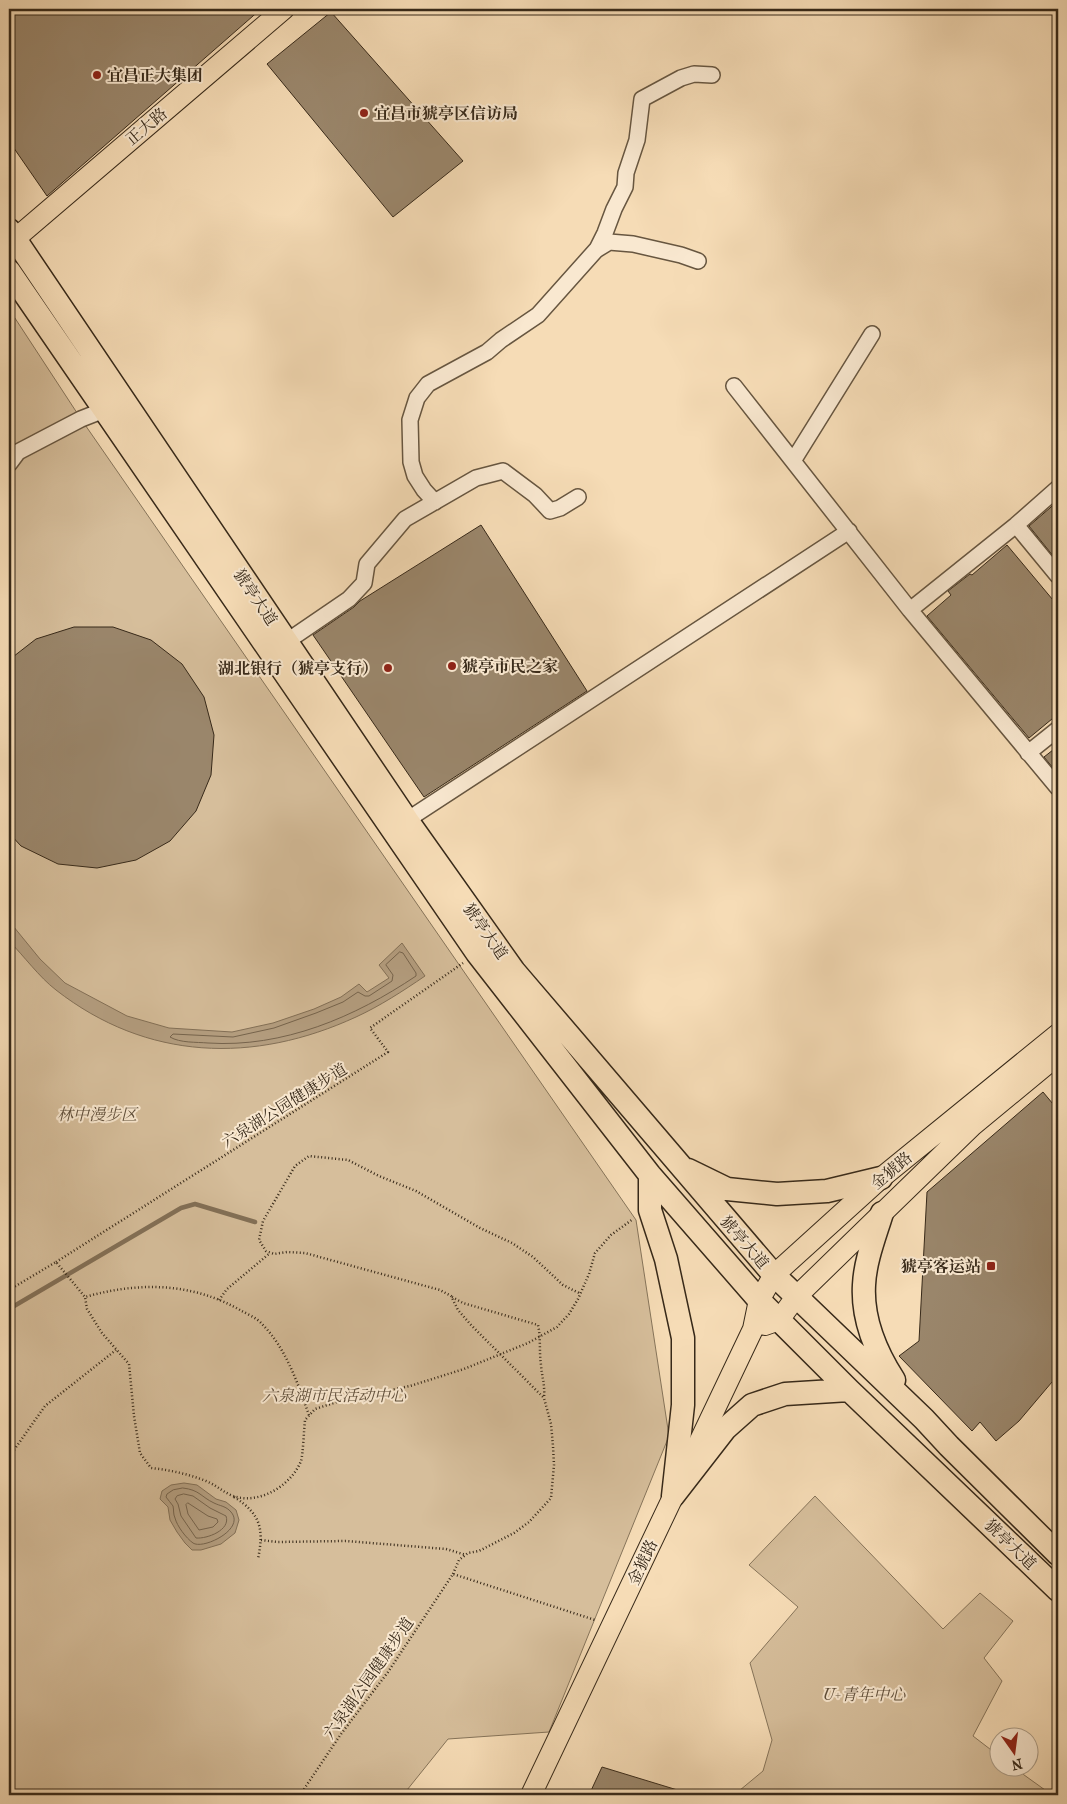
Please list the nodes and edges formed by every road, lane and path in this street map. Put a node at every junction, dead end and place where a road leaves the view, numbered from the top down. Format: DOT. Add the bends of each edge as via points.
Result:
graph roads {
  1 [pos="284,9"];
  2 [pos="712,75"];
  3 [pos="11,238"];
  4 [pos="596,250"];
  5 [pos="698,261"];
  6 [pos="9,271"];
  7 [pos="872,334"];
  8 [pos="734,386"];
  9 [pos="104,410"];
  10 [pos="793,461"];
  11 [pos="9,464"];
  12 [pos="1058,488"];
  13 [pos="578,497"];
  14 [pos="435,502"];
  15 [pos="1016,525"];
  16 [pos="849,531"];
  17 [pos="1058,576"];
  18 [pos="910,610"];
  19 [pos="286,642"];
  20 [pos="1058,729"];
  21 [pos="1028,753"];
  22 [pos="1058,788"];
  23 [pos="406,820"];
  24 [pos="477,953"];
  25 [pos="1058,1034"];
  26 [pos="1058,1054"];
  27 [pos="678,1165"];
  28 [pos="650,1175"];
  29 [pos="881,1178"];
  30 [pos="650,1210"];
  31 [pos="882,1213"];
  32 [pos="270,1253"];
  33 [pos="56,1262"];
  34 [pos="774,1275"];
  35 [pos="9,1290"];
  36 [pos="581,1294"];
  37 [pos="450,1296"];
  38 [pos="84,1297"];
  39 [pos="796,1297"];
  40 [pos="219,1300"];
  41 [pos="759,1300"];
  42 [pos="779,1320"];
  43 [pos="753,1329"];
  44 [pos="540,1335"];
  45 [pos="116,1350"];
  46 [pos="500,1355"];
  47 [pos="850,1390"];
  48 [pos="544,1398"];
  49 [pos="309,1415"];
  50 [pos="924,1418"];
  51 [pos="9,1481"];
  52 [pos="233,1496"];
  53 [pos="673,1496"];
  54 [pos="261,1540"];
  55 [pos="1058,1554"];
  56 [pos="466,1555"];
  57 [pos="258,1559"];
  58 [pos="453,1574"];
  59 [pos="1058,1590"];
  60 [pos="601,1622"];
  61 [pos="300,1795"];
  62 [pos="531,1795"];
  1 -- 3 [label="main road, 正大路"];
  2 -- 4 [label="street" via="694,74 681,78 642,99 637,140 625,187"];
  3 -- 19 [label="highway, 猇亭大道"];
  4 -- 5 [label="street" via="609,242 633,244"];
  4 -- 14 [label="street" via="538,315 487,352 428,384 417,398 410,420 411,462 415,476"];
  6 -- 9 [label="highway, 猇亭大道"];
  7 -- 10 [label="street"];
  8 -- 10 [label="street"];
  9 -- 11 [label="street" via="18,452"];
  9 -- 24 [label="highway, 猇亭大道"];
  10 -- 16 [label="street"];
  12 -- 15 [label="street"];
  13 -- 14 [label="street" via="550,511 530,490 503,471 476,478"];
  14 -- 19 [label="street" via="405,519 367,564 364,583 349,598"];
  15 -- 17 [label="street"];
  15 -- 18 [label="street"];
  16 -- 18 [label="street"];
  16 -- 23 [label="street"];
  18 -- 21 [label="street"];
  19 -- 23 [label="highway, 猇亭大道"];
  20 -- 21 [label="street"];
  21 -- 22 [label="street"];
  23 -- 27 [label="highway, 猇亭大道" via="514,971"];
  24 -- 28 [label="highway, 猇亭大道"];
  24 -- 33 [label="path, 六泉湖公园健康步道" via="370,1028 388,1052"];
  25 -- 29 [label="main road, 金猇路"];
  26 -- 31 [label="main road, 金猇路" via="972,1126"];
  27 -- 29 [label="highway" via="727,1189 777,1194 826,1191"];
  27 -- 34 [label="highway, 猇亭大道"];
  28 -- 30 [label="highway"];
  28 -- 41 [label="highway, 猇亭大道"];
  29 -- 34 [label="main road, 金猇路"];
  30 -- 36 [label="path" via="626,1222 595,1253"];
  30 -- 53 [label="highway" via="666,1259 683,1338 683,1405"];
  31 -- 39 [label="main road, 金猇路"];
  31 -- 50 [label="highway" via="868,1260 865,1309 881,1360"];
  32 -- 36 [label="path" via="259,1240 263,1221 295,1166 309,1156 348,1160 416,1191 512,1243 533,1257 563,1285"];
  32 -- 37 [label="path" via="305,1253 440,1290"];
  32 -- 40 [label="path" via="233,1283"];
  33 -- 35 [label="path, 六泉湖公园健康步道"];
  33 -- 38 [label="path"];
  34 -- 39 [label="highway, 猇亭大道"];
  34 -- 41 [label="main road, 金猇路"];
  36 -- 44 [label="path" via="557,1327"];
  37 -- 44 [label="path" via="538,1324"];
  37 -- 46 [label="path" via="458,1310"];
  38 -- 40 [label="path" via="141,1286 178,1288"];
  38 -- 45 [label="path" via="88,1309"];
  39 -- 42 [label="main road, 金猇路"];
  39 -- 50 [label="highway, 猇亭大道"];
  40 -- 49 [label="path" via="262,1322 280,1348"];
  41 -- 42 [label="highway, 猇亭大道"];
  41 -- 43 [label="main road, 金猇路"];
  42 -- 43 [label="main road"];
  42 -- 47 [label="highway, 猇亭大道"];
  43 -- 53 [label="main road, 金猇路"];
  44 -- 46 [label="path"];
  44 -- 48 [label="path"];
  45 -- 51 [label="path" via="45,1406 14,1450"];
  45 -- 52 [label="path" via="128,1364 140,1453 151,1468 176,1471 208,1481"];
  46 -- 48 [label="path"];
  46 -- 49 [label="path" via="410,1386 340,1401 315,1409"];
  47 -- 53 [label="highway" via="785,1394 752,1405 725,1429"];
  47 -- 59 [label="highway, 猇亭大道"];
  48 -- 56 [label="path" via="553,1446 551,1498 514,1533"];
  49 -- 52 [label="path" via="305,1420 302,1460 293,1477 276,1490 253,1499"];
  50 -- 55 [label="highway, 猇亭大道"];
  52 -- 54 [label="path" via="253,1512 260,1526"];
  53 -- 62 [label="main road, 金猇路"];
  54 -- 56 [label="path" via="346,1541 446,1549"];
  54 -- 57 [label="path"];
  56 -- 58 [label="path, 六泉湖公园健康步道"];
  58 -- 60 [label="path"];
  58 -- 61 [label="path, 六泉湖公园健康步道"];
}
